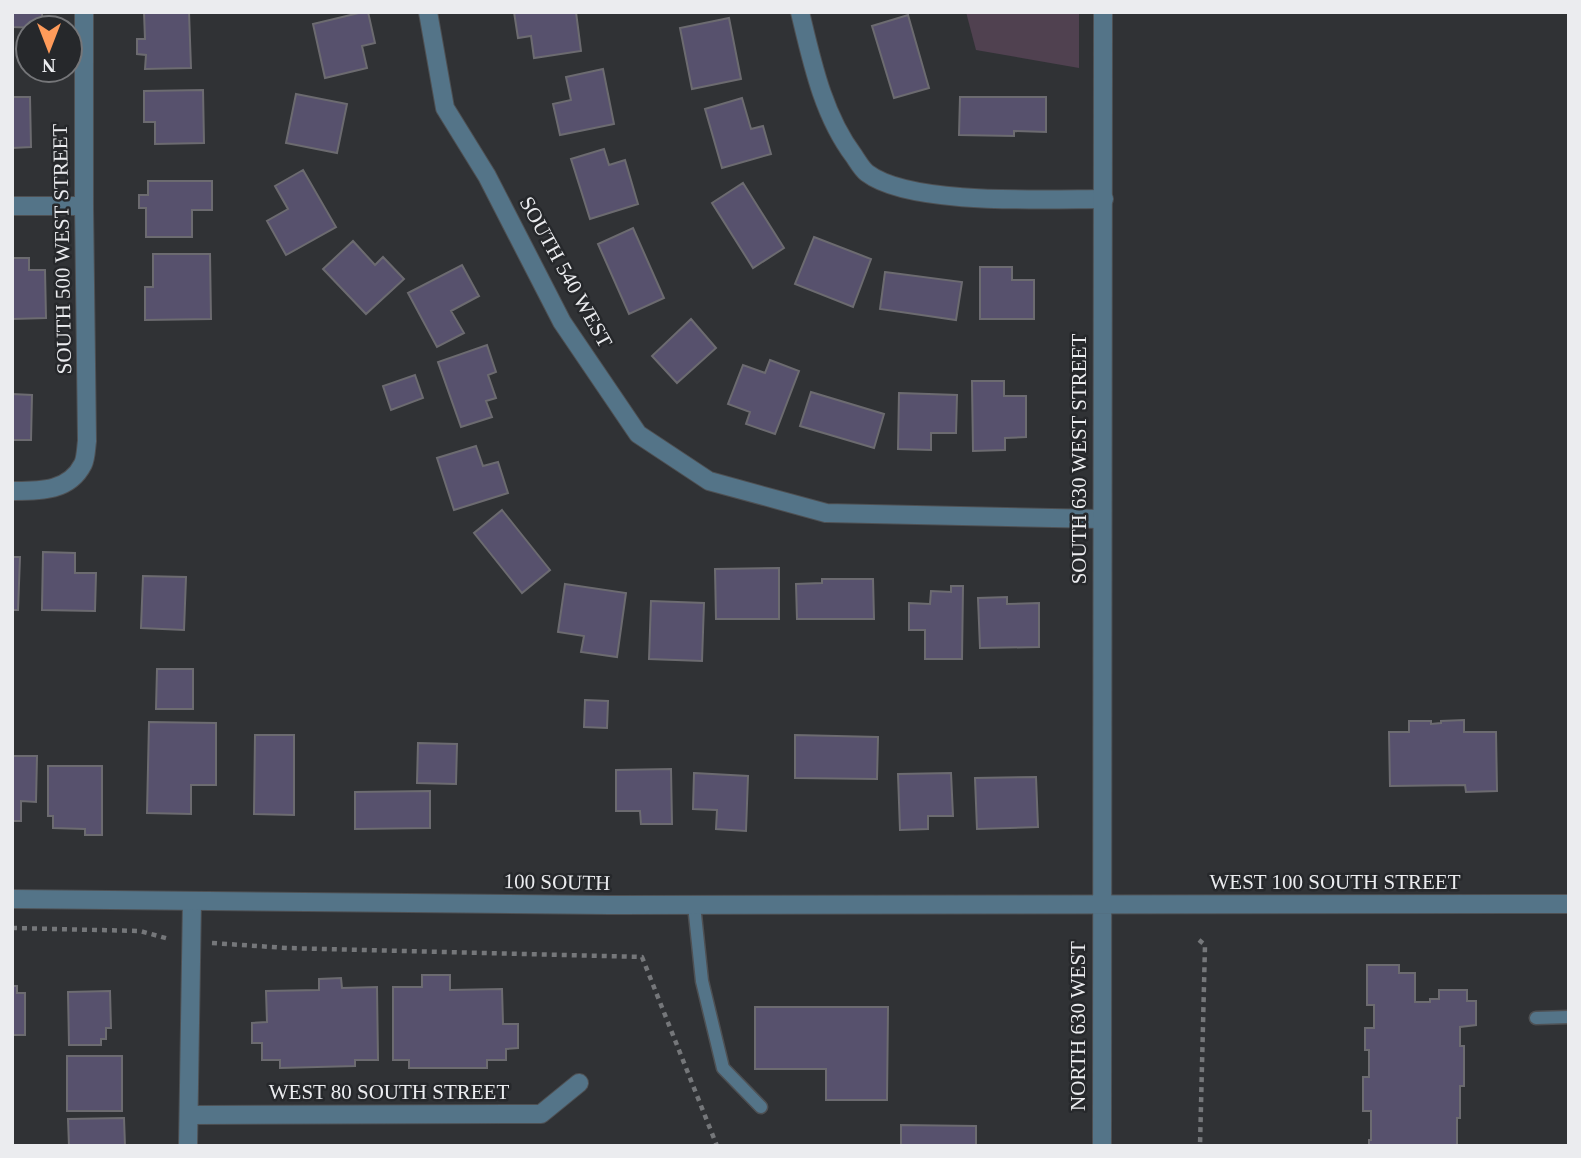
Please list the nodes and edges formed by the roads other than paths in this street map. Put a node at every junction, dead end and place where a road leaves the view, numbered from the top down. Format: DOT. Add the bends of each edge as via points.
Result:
graph roads {
  1 [pos="84,12"];
  2 [pos="428,12"];
  3 [pos="800,12"];
  4 [pos="1103,12"];
  5 [pos="1104,199"];
  6 [pos="12,206"];
  7 [pos="84,206"];
  8 [pos="12,491"];
  9 [pos="1101,519"];
  10 [pos="12,899"];
  11 [pos="192,901"];
  12 [pos="1569,904"];
  13 [pos="694,905"];
  14 [pos="1101,905"];
  15 [pos="1569,1017"];
  16 [pos="1536,1018"];
  17 [pos="579,1083"];
  18 [pos="761,1107"];
  19 [pos="188,1115"];
  20 [pos="188,1146"];
  21 [pos="1102,1146"];
  1 -- 7 [label="street, SOUTH 500 WEST STREET"];
  2 -- 9 [label="street, SOUTH 540 WEST" via="445,108 562,322 638,435 709,481 826,513"];
  3 -- 5 [label="street" via="817,83 846,146 867,173 904,190 971,197"];
  4 -- 5 [label="street, SOUTH 630 WEST STREET"];
  5 -- 9 [label="street, SOUTH 630 WEST STREET"];
  6 -- 7 [label="street"];
  7 -- 8 [label="street, SOUTH 500 WEST STREET" via="84,463 70,481 49,491"];
  9 -- 14 [label="street, SOUTH 630 WEST STREET"];
  10 -- 11 [label="street, 100 SOUTH"];
  11 -- 13 [label="street, 100 SOUTH"];
  11 -- 19 [label="street"];
  12 -- 14 [label="street, WEST 100 SOUTH STREET"];
  13 -- 14 [label="street, 100 SOUTH"];
  13 -- 18 [label="lane" via="702,981 723,1068"];
  14 -- 21 [label="street, NORTH 630 WEST"];
  15 -- 16 [label="lane"];
  17 -- 19 [label="street, WEST 80 SOUTH STREET" via="541,1114"];
  19 -- 20 [label="street"];
}
